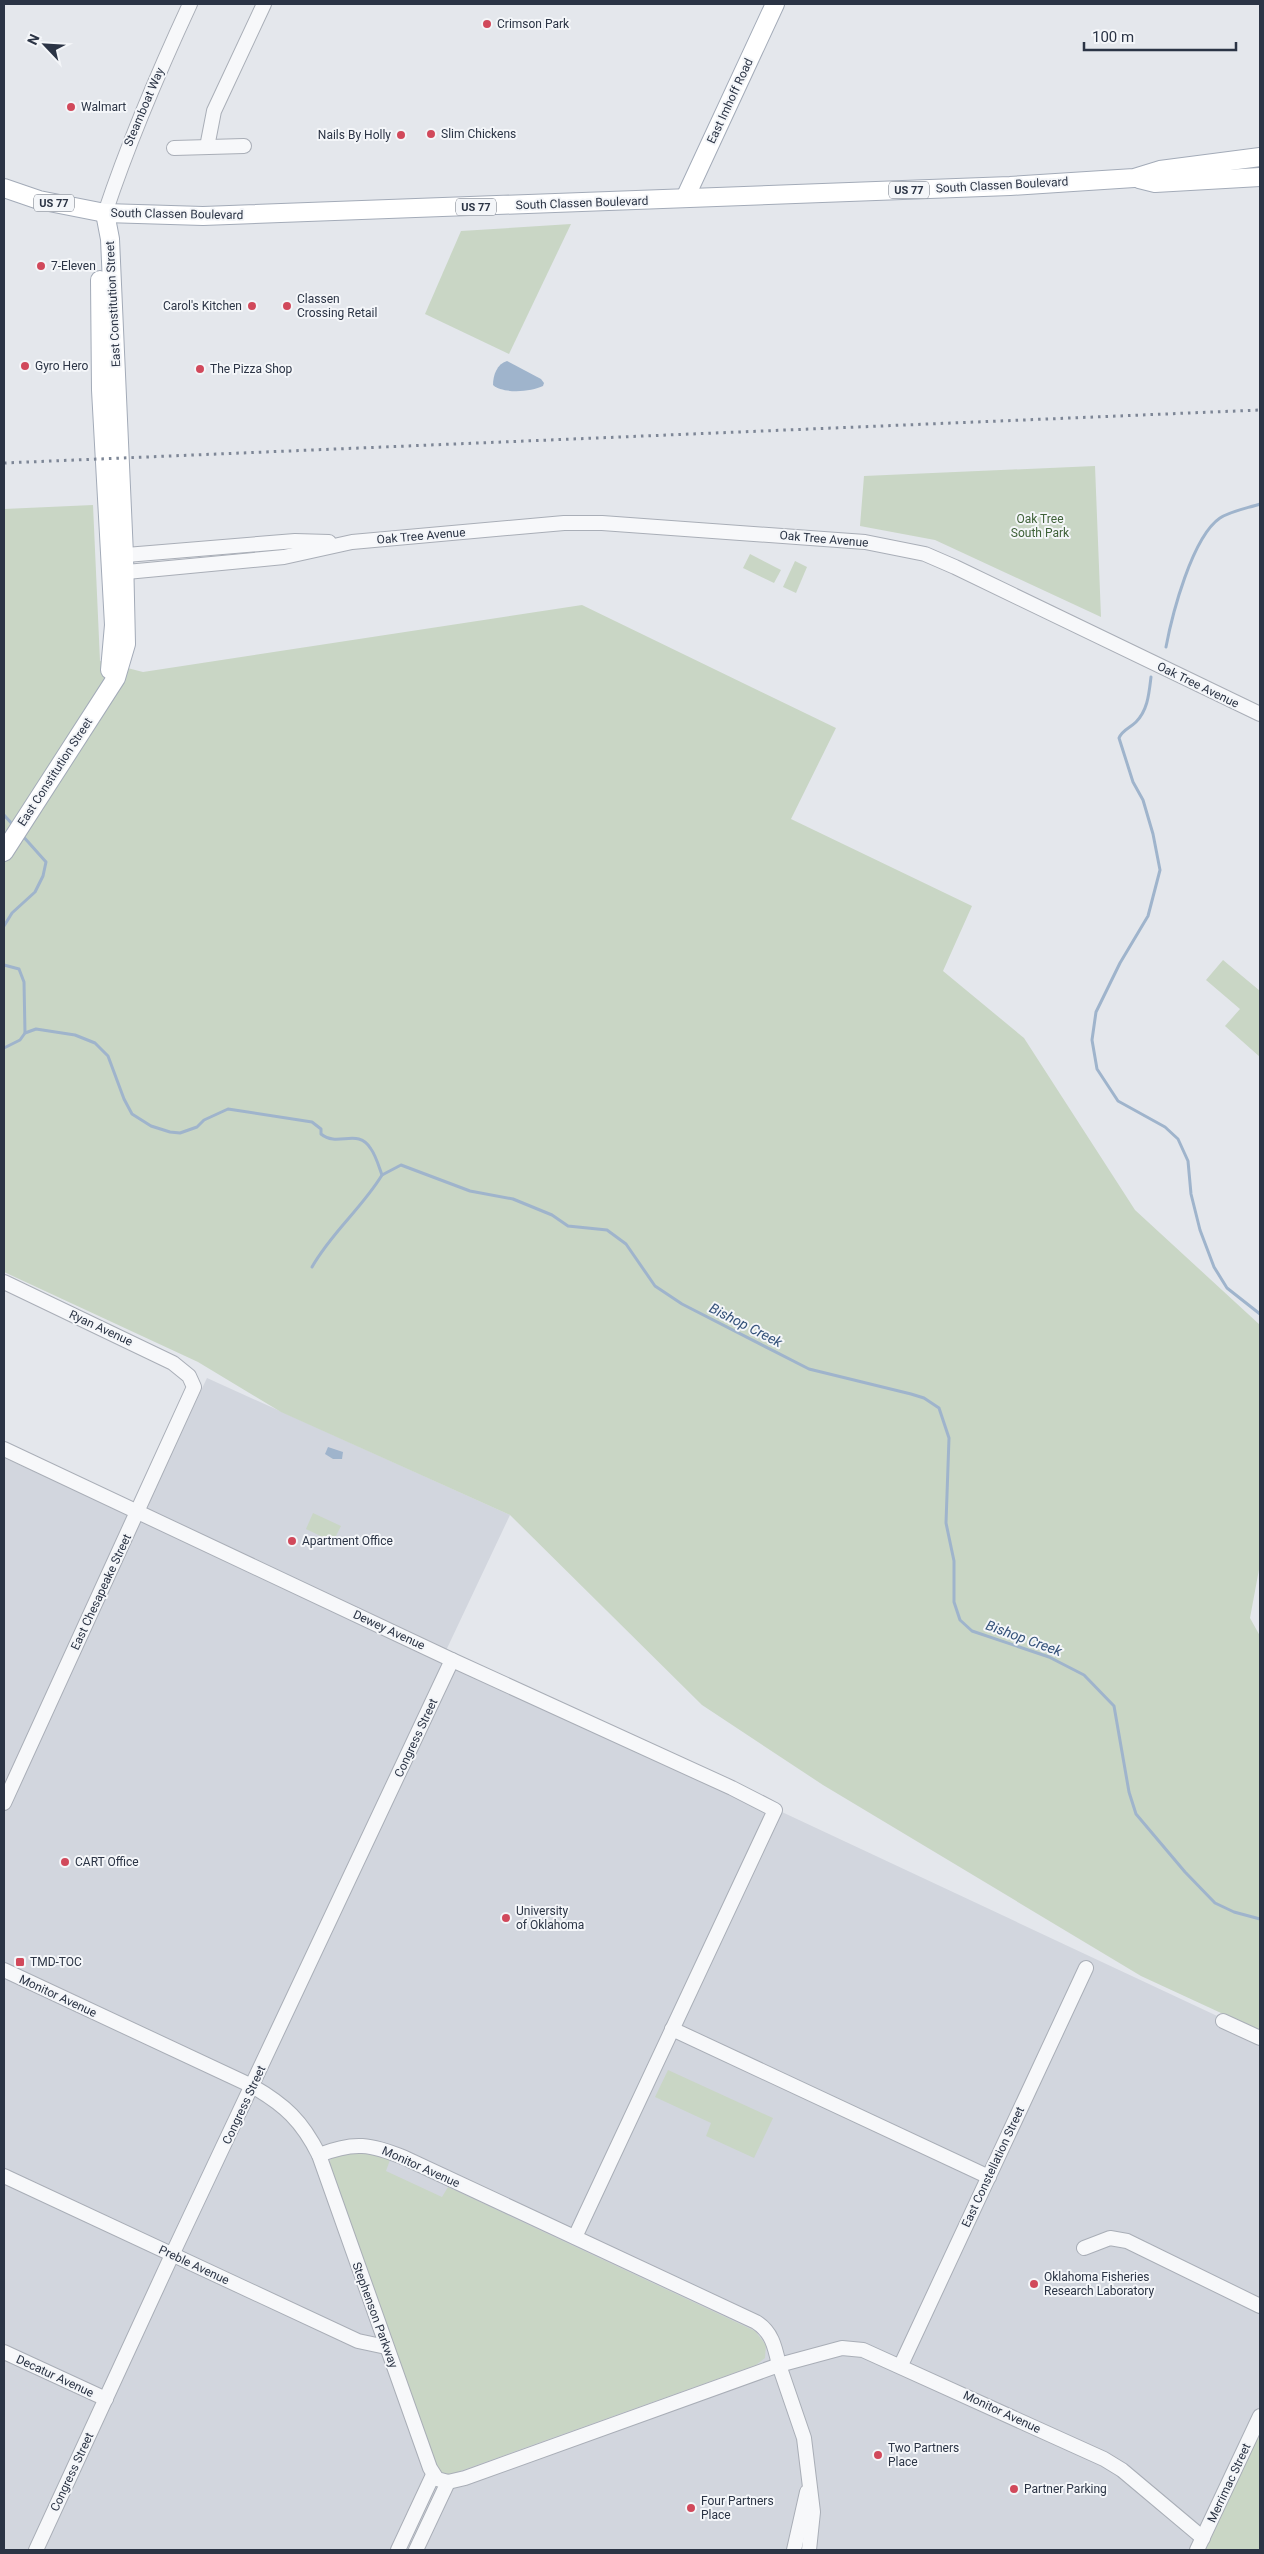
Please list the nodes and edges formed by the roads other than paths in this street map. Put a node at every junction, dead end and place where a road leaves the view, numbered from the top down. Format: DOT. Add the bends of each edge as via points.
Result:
graph roads {
  1 [pos="190,4"];
  2 [pos="264,4"];
  3 [pos="775,4"];
  4 [pos="244,146"];
  5 [pos="207,147"];
  6 [pos="174,148"];
  7 [pos="1260,157"];
  8 [pos="1260,177"];
  9 [pos="1134,178"];
  10 [pos="4,188"];
  11 [pos="685,198"];
  12 [pos="105,213"];
  13 [pos="352,542"];
  14 [pos="238,547"];
  15 [pos="241,561"];
  16 [pos="117,565"];
  17 [pos="1260,714"];
  18 [pos="9,844"];
  19 [pos="4,1282"];
  20 [pos="192,1381"];
  21 [pos="4,1449"];
  22 [pos="138,1512"];
  23 [pos="452,1660"];
  24 [pos="4,1802"];
  25 [pos="1086,1968"];
  26 [pos="4,1970"];
  27 [pos="1223,2021"];
  28 [pos="672,2029"];
  29 [pos="1260,2038"];
  30 [pos="252,2086"];
  31 [pos="319,2155"];
  32 [pos="4,2176"];
  33 [pos="989,2177"];
  34 [pos="575,2237"];
  35 [pos="1084,2248"];
  36 [pos="172,2255"];
  37 [pos="1260,2306"];
  38 [pos="386,2347"];
  39 [pos="4,2352"];
  40 [pos="779,2364"];
  41 [pos="901,2366"];
  42 [pos="106,2399"];
  43 [pos="1260,2416"];
  44 [pos="433,2475"];
  45 [pos="448,2482"];
  46 [pos="808,2486"];
  47 [pos="1200,2544"];
  48 [pos="36,2550"];
  49 [pos="398,2550"];
  50 [pos="416,2550"];
  51 [pos="794,2550"];
  52 [pos="809,2550"];
  1 -- 12 [label="street, Steamboat Way" via="138,119"];
  2 -- 5 [label="street" via="214,111"];
  3 -- 11 [label="main road, East Imhoff Road"];
  4 -- 5 [label="street"];
  5 -- 6 [label="street"];
  7 -- 9 [label="main road, South Classen Boulevard / US 77" via="1160,170"];
  8 -- 9 [label="main road, South Classen Boulevard / US 77" via="1155,183"];
  9 -- 11 [label="main road, South Classen Boulevard / US 77"];
  10 -- 12 [label="main road, South Classen Boulevard / US 77" via="39,200"];
  11 -- 12 [label="main road, South Classen Boulevard / US 77" via="245,216"];
  12 -- 16 [label="main road, East Constitution Street" via="98,235 101,390"];
  13 -- 14 [label="street, Oak Tree Avenue" via="295,541"];
  13 -- 15 [label="street, Oak Tree Avenue" via="284,557"];
  13 -- 17 [label="street, Oak Tree Avenue" via="564,523 602,523 865,542 897,548 925,554 955,567"];
  14 -- 15 [label="street"];
  14 -- 16 [label="street, Oak Tree Avenue"];
  15 -- 16 [label="street, Oak Tree Avenue"];
  16 -- 18 [label="main road, East Constitution Street" via="126,644 116,678"];
  19 -- 20 [label="street, Ryan Avenue" via="173,1363"];
  20 -- 22 [label="street, East Chesapeake Street" via="192,1395"];
  21 -- 22 [label="street, Dewey Avenue"];
  22 -- 23 [label="street, Dewey Avenue"];
  22 -- 24 [label="street, East Chesapeake Street"];
  23 -- 28 [label="street, Dewey Avenue" via="775,1810"];
  23 -- 30 [label="street, Congress Street"];
  25 -- 33 [label="street, East Constellation Street"];
  26 -- 30 [label="street, Monitor Avenue"];
  27 -- 29 [label="street"];
  28 -- 33 [label="street"];
  28 -- 34 [label="street"];
  30 -- 31 [label="street, Monitor Avenue" via="287,2108"];
  30 -- 36 [label="street, Congress Street"];
  31 -- 34 [label="street, Monitor Avenue" via="360,2144 384,2150"];
  31 -- 38 [label="street, Stephenson Parkway"];
  32 -- 36 [label="street, Preble Avenue"];
  33 -- 41 [label="street, East Constellation Street"];
  34 -- 40 [label="street, Monitor Avenue" via="756,2322 772,2339"];
  35 -- 37 [label="street" via="1110,2238 1127,2241"];
  36 -- 38 [label="street, Preble Avenue" via="358,2341"];
  36 -- 42 [label="street, Congress Street"];
  38 -- 44 [label="street, Stephenson Parkway"];
  39 -- 42 [label="street, Decatur Avenue"];
  40 -- 41 [label="street, Monitor Avenue" via="852,2347"];
  40 -- 45 [label="street, Monitor Avenue"];
  40 -- 46 [label="street" via="804,2438"];
  41 -- 47 [label="street, Monitor Avenue" via="1104,2459 1122,2470"];
  42 -- 48 [label="street, Congress Street"];
  43 -- 47 [label="street, Merrimac Street"];
  44 -- 45 [label="street" via="442,2482"];
  44 -- 49 [label="street"];
  45 -- 50 [label="street"];
  46 -- 51 [label="street"];
  46 -- 52 [label="street" via="813,2512"];
}
